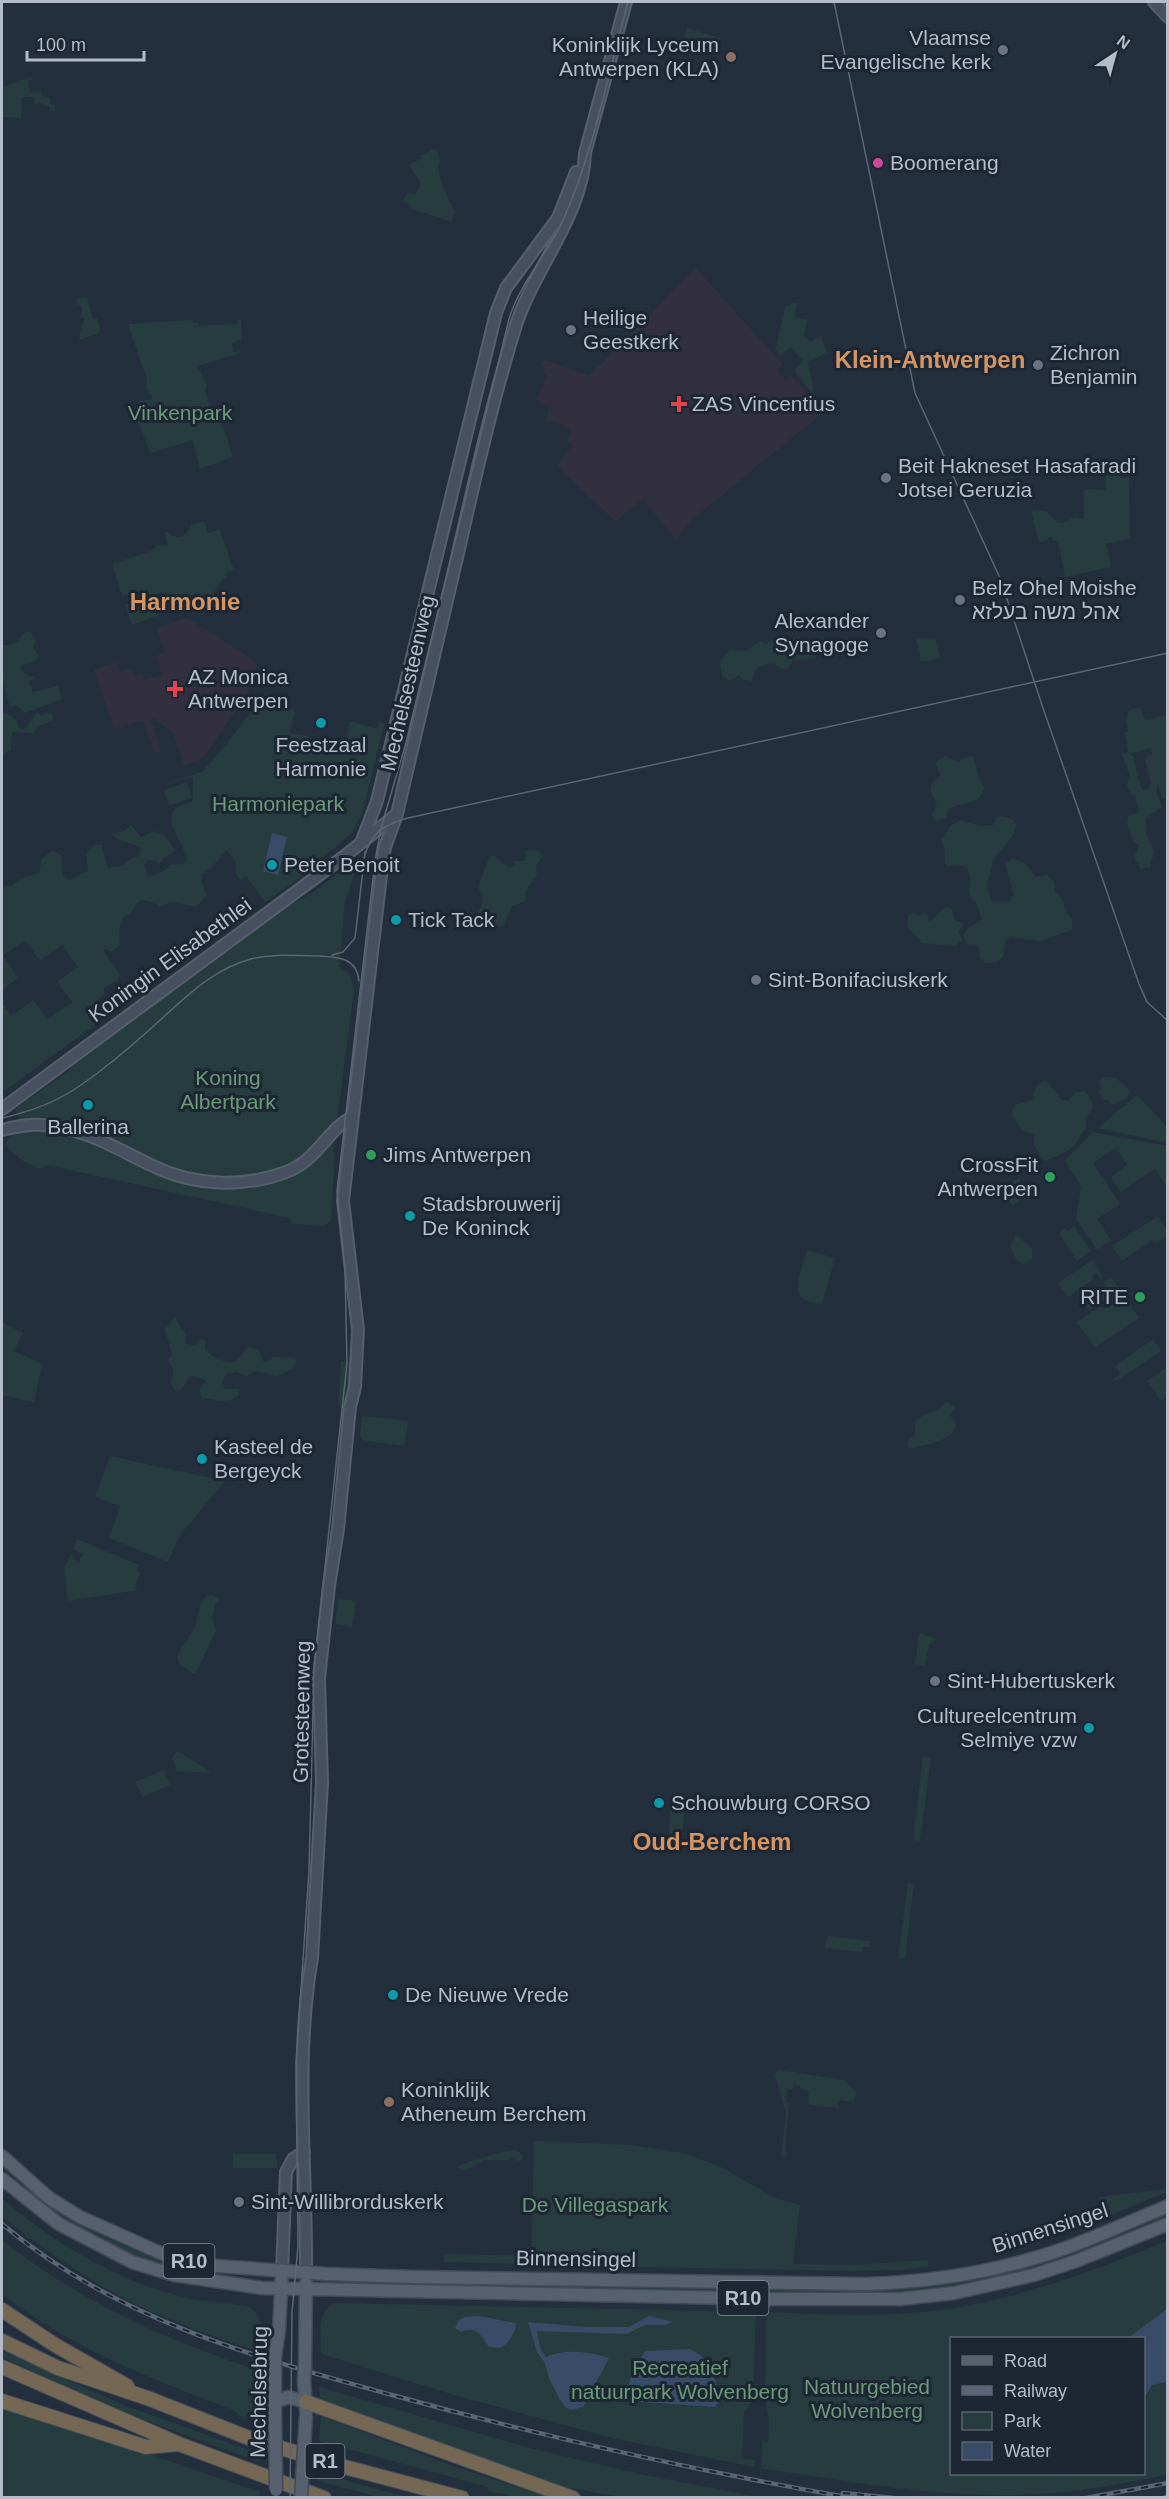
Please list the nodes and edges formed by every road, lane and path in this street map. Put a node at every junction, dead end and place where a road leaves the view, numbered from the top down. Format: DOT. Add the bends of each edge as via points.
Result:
graph roads {
  1 [pos="626,2"];
  2 [pos="1154,2"];
  3 [pos="1167,17"];
  4 [pos="585,153"];
  5 [pos="397,814"];
  6 [pos="361,843"];
  7 [pos="385,847"];
  8 [pos="2,1109"];
  9 [pos="352,1117"];
  10 [pos="2,1130"];
  11 [pos="346,1239"];
  12 [pos="304,2152"];
  13 [pos="2,2156"];
  14 [pos="2,2179"];
  15 [pos="70,2200"];
  16 [pos="1167,2206"];
  17 [pos="1167,2224"];
  18 [pos="101,2228"];
  19 [pos="217,2266"];
  20 [pos="282,2271"];
  21 [pos="306,2272"];
  22 [pos="214,2282"];
  23 [pos="280,2288"];
  24 [pos="306,2289"];
  25 [pos="2,2310"];
  26 [pos="2,2341"];
  27 [pos="2,2367"];
  28 [pos="150,2399"];
  29 [pos="2,2401"];
  30 [pos="276,2404"];
  31 [pos="306,2409"];
  32 [pos="179,2444"];
  33 [pos="275,2495"];
  34 [pos="301,2498"];
  35 [pos="324,2498"];
  36 [pos="462,2498"];
  37 [pos="573,2498"];
  1 -- 4 [label="main road, Mechelsesteenweg"];
  2 -- 3 [label="main road"];
  4 -- 5 [label="main road, Mechelsesteenweg" via="585,167 566,221 516,326 469,503"];
  4 -- 6 [label="main road, Mechelsesteenweg" via="558,218 506,288 496,313 374,810"];
  5 -- 6 [label="main road, Koningin Elisabethlei"];
  5 -- 7 [label="main road, Mechelsesteenweg"];
  6 -- 7 [label="main road"];
  6 -- 8 [label="main road, Koningin Elisabethlei"];
  7 -- 9 [label="main road, Mechelsesteenweg"];
  9 -- 10 [label="main road" via="297,1167 285,1173 229,1183 169,1173 106,1143 59,1127 31,1125"];
  9 -- 11 [label="main road, Mechelsesteenweg" via="343,1201"];
  11 -- 12 [label="main road, Grotesteenweg" via="358,1330 355,1388 319,1678 322,1779 312,1958 303,2035"];
  12 -- 20 [label="main road" via="293,2159 286,2172"];
  12 -- 21 [label="main road, Grotesteenweg"];
  13 -- 18 [label="main road, Binnensingel / R10" via="49,2198"];
  14 -- 22 [label="main road, Binnensingel" via="59,2224 112,2253 153,2270"];
  15 -- 18 [label="main road"];
  16 -- 21 [label="main road, Binnensingel / R10" via="1053,2252 990,2269 922,2280 864,2283"];
  17 -- 24 [label="main road, Binnensingel / R10" via="1034,2275 954,2293 900,2299"];
  18 -- 19 [label="main road, Binnensingel / R10" via="164,2254"];
  19 -- 20 [label="main road, Binnensingel / R10"];
  19 -- 22 [label="main road"];
  20 -- 21 [label="main road, Binnensingel / R10"];
  20 -- 23 [label="main road, Mechelsebrug"];
  21 -- 24 [label="main road"];
  22 -- 23 [label="main road, Binnensingel"];
  23 -- 24 [label="main road, Binnensingel / R10"];
  23 -- 30 [label="main road, Mechelsebrug, bridge"];
  24 -- 31 [label="main road, bridge"];
  25 -- 28 [label="highway"];
  26 -- 28 [label="highway, R1" via="58,2368"];
  27 -- 32 [label="highway, R1"];
  28 -- 36 [label="highway, R1" via="254,2440"];
  29 -- 32 [label="highway" via="146,2447"];
  30 -- 31 [label="main road" via="288,2397"];
  30 -- 33 [label="main road, Mechelsebrug, bridge"];
  31 -- 34 [label="main road, bridge"];
  31 -- 37 [label="highway"];
  32 -- 35 [label="highway, R1"];
}
